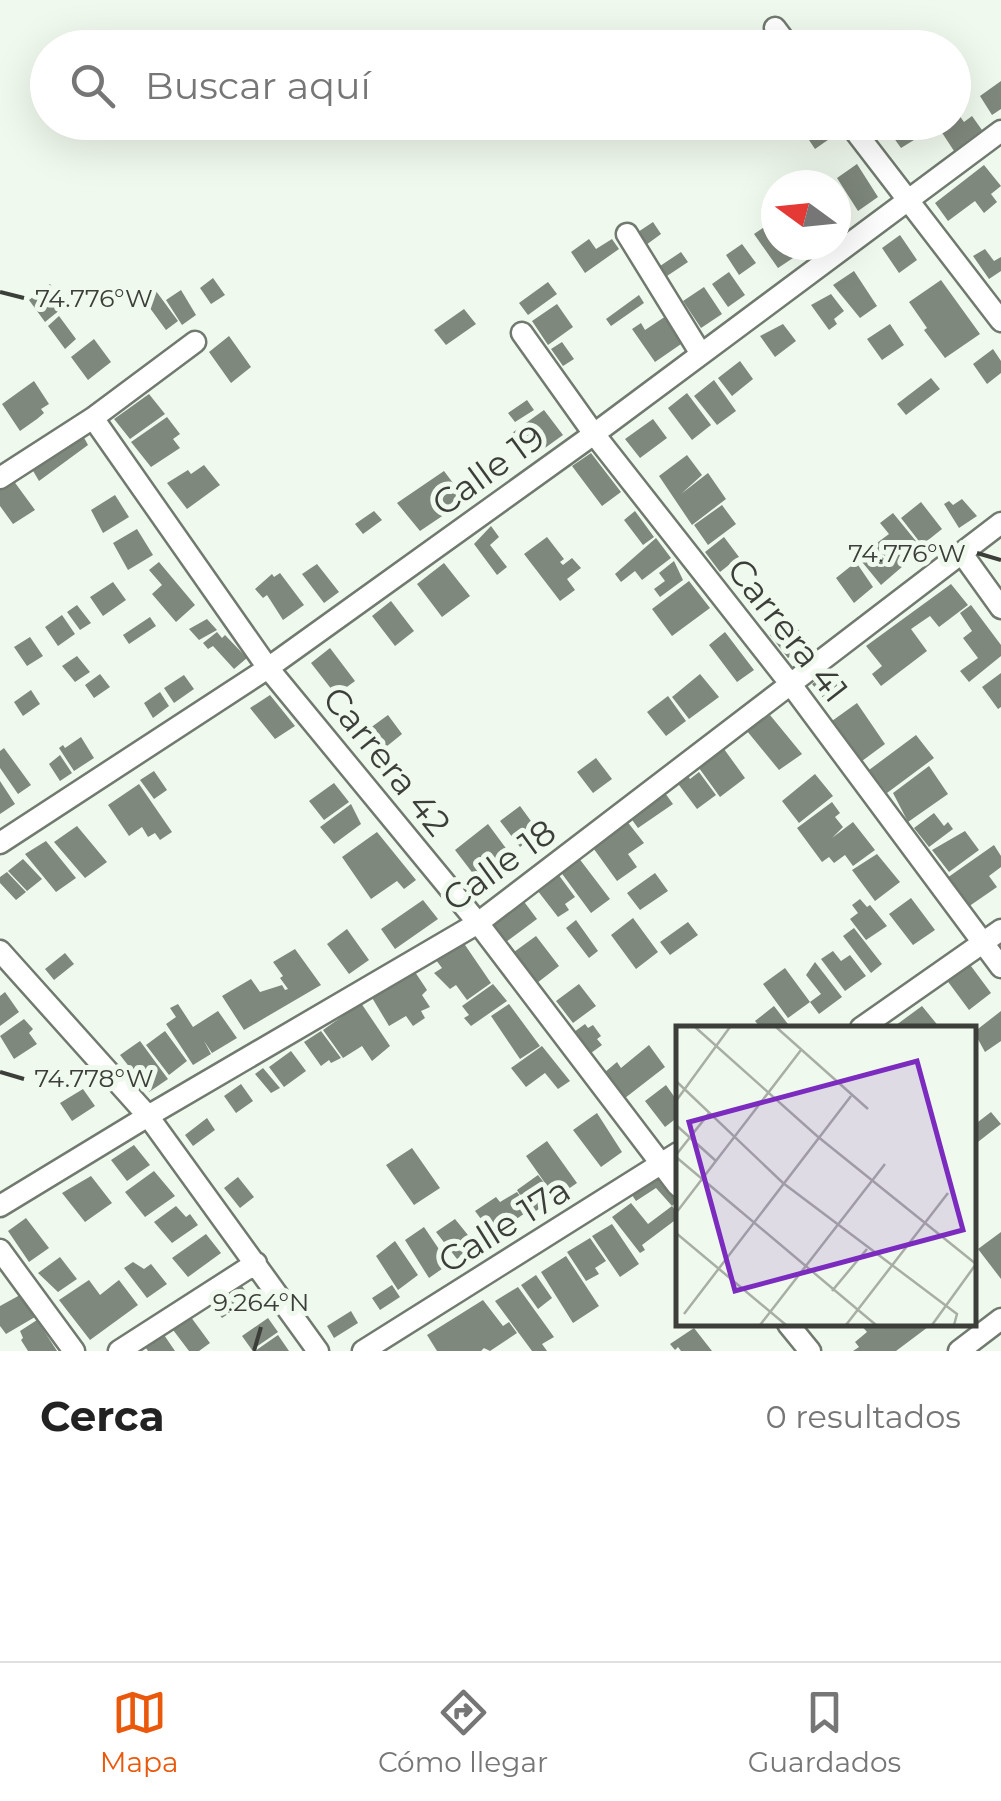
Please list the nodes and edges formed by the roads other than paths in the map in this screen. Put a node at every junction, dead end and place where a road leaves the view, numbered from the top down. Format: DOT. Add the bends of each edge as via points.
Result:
graph roads {
  1 [pos="1001,131"];
  2 [pos="862,140"];
  3 [pos="908,199"];
  4 [pos="627,234"];
  5 [pos="1001,321"];
  6 [pos="522,334"];
  7 [pos="194,342"];
  8 [pos="701,354"];
  9 [pos="93,418"];
  10 [pos="594,434"];
  11 [pos="0,478"];
  12 [pos="1001,523"];
  13 [pos="963,555"];
  14 [pos="1001,608"];
  15 [pos="268,668"];
  16 [pos="792,686"];
  17 [pos="0,843"];
  18 [pos="478,923"];
  19 [pos="1001,930"];
  20 [pos="983,945"];
  21 [pos="0,950"];
  22 [pos="1001,967"];
  23 [pos="863,1026"];
  24 [pos="148,1116"];
  25 [pos="670,1159"];
  26 [pos="0,1206"];
  27 [pos="0,1250"];
  28 [pos="256,1263"];
  29 [pos="1001,1319"];
  30 [pos="790,1326"];
  31 [pos="74,1351"];
  32 [pos="118,1351"];
  33 [pos="318,1351"];
  34 [pos="363,1351"];
  35 [pos="810,1351"];
  36 [pos="959,1351"];
  1 -- 3 [label="street, Calle 19"];
  2 -- 3 [label="street"];
  3 -- 5 [label="street"];
  3 -- 8 [label="street, Calle 19"];
  4 -- 8 [label="street"];
  6 -- 10 [label="street, Carrera 41"];
  7 -- 9 [label="street"];
  8 -- 10 [label="street, Calle 19"];
  9 -- 11 [label="street"];
  9 -- 15 [label="street, Carrera 42"];
  10 -- 15 [label="street, Calle 19"];
  10 -- 16 [label="street, Carrera 41"];
  12 -- 13 [label="street, Calle 18"];
  13 -- 14 [label="street"];
  13 -- 16 [label="street, Calle 18"];
  15 -- 17 [label="street, Calle 19"];
  15 -- 18 [label="street, Carrera 42"];
  16 -- 18 [label="street, Calle 18"];
  16 -- 20 [label="street, Carrera 41"];
  18 -- 24 [label="street, Calle 18"];
  18 -- 25 [label="street, Carrera 42"];
  19 -- 20 [label="street"];
  20 -- 22 [label="street, Carrera 41"];
  20 -- 23 [label="street"];
  21 -- 24 [label="street"];
  24 -- 26 [label="street, Calle 18"];
  24 -- 28 [label="street"];
  25 -- 34 [label="street, Calle 17a"];
  27 -- 31 [label="street"];
  28 -- 32 [label="street"];
  28 -- 33 [label="street"];
  29 -- 36 [label="street"];
  30 -- 35 [label="street"];
}
